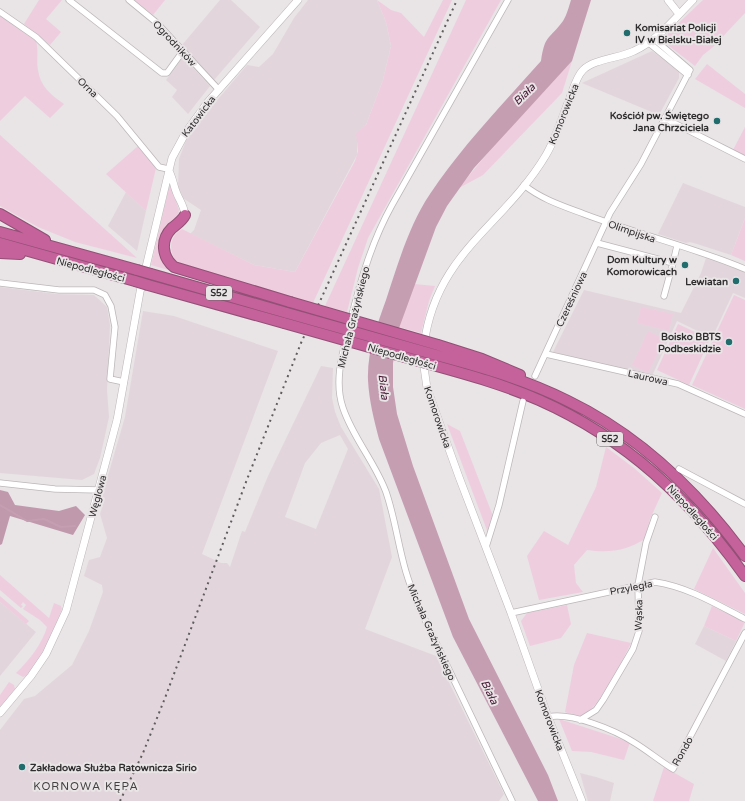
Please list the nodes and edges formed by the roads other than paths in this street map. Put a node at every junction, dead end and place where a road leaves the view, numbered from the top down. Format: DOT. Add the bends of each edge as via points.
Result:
graph roads {
  1 [pos="69,0"];
  2 [pos="128,0"];
  3 [pos="298,0"];
  4 [pos="508,0"];
  5 [pos="668,0"];
  6 [pos="688,2"];
  7 [pos="0,12"];
  8 [pos="680,14"];
  9 [pos="651,41"];
  10 [pos="183,52"];
  11 [pos="219,90"];
  12 [pos="666,119"];
  13 [pos="745,159"];
  14 [pos="168,169"];
  15 [pos="524,185"];
  16 [pos="0,214"];
  17 [pos="185,215"];
  18 [pos="606,222"];
  19 [pos="0,232"];
  20 [pos="597,242"];
  21 [pos="0,244"];
  22 [pos="677,246"];
  23 [pos="66,251"];
  24 [pos="0,252"];
  25 [pos="40,255"];
  26 [pos="147,259"];
  27 [pos="672,263"];
  28 [pos="745,269"];
  29 [pos="0,283"];
  30 [pos="664,296"];
  31 [pos="546,354"];
  32 [pos="436,355"];
  33 [pos="535,376"];
  34 [pos="124,382"];
  35 [pos="523,402"];
  36 [pos="745,414"];
  37 [pos="679,468"];
  38 [pos="0,483"];
  39 [pos="99,490"];
  40 [pos="745,504"];
  41 [pos="655,517"];
  42 [pos="486,547"];
  43 [pos="745,556"];
  44 [pos="745,576"];
  45 [pos="638,585"];
  46 [pos="511,612"];
  47 [pos="745,619"];
  48 [pos="745,633"];
  49 [pos="0,713"];
  50 [pos="548,717"];
  51 [pos="580,720"];
  52 [pos="512,801"];
  53 [pos="582,801"];
  1 -- 10 [label="street" via="162,73 167,73"];
  2 -- 10 [label="street, Ogrodników" via="157,23"];
  3 -- 11 [label="street, Katowicka"];
  4 -- 52 [label="street, Michała Grażyńskiego" via="374,240 360,282 344,347 339,386 342,407 349,425 385,490 395,522 405,571 417,603"];
  5 -- 8 [label="street"];
  6 -- 8 [label="street, Komorowicka"];
  7 -- 14 [label="street, Orna" via="36,37 117,116 159,167"];
  8 -- 9 [label="street, Komorowicka"];
  9 -- 12 [label="street, Czereśniowa" via="689,72"];
  9 -- 15 [label="street, Komorowicka" via="626,55 596,63 583,70 552,144"];
  10 -- 11 [label="street, Ogrodników"];
  11 -- 14 [label="street, Katowicka" via="176,147"];
  12 -- 13 [label="street"];
  12 -- 18 [label="street, Czereśniowa"];
  14 -- 17 [label="street"];
  14 -- 26 [label="street, Katowicka"];
  15 -- 18 [label="street, Olimpijska" via="541,197"];
  15 -- 42 [label="street, Komorowicka" via="465,250 438,291 430,314 423,357 427,388"];
  16 -- 23 [label="highway"];
  17 -- 32 [label="highway, bridge" via="167,235 164,244 164,252 174,267 290,302"];
  18 -- 20 [label="street, Czereśniowa"];
  18 -- 22 [label="street, Olimpijska"];
  19 -- 23 [label="highway, Niepodległości / S52"];
  20 -- 27 [label="street"];
  20 -- 31 [label="street, Czereśniowa"];
  21 -- 25 [label="highway, Niepodległości / S52"];
  22 -- 27 [label="street"];
  22 -- 28 [label="street, Olimpijska"];
  23 -- 32 [label="highway, Niepodległości / S52, bridge"];
  24 -- 25 [label="highway"];
  25 -- 32 [label="highway, Niepodległości / S52, bridge" via="284,323"];
  26 -- 34 [label="street, Węglowa"];
  27 -- 30 [label="street"];
  29 -- 34 [label="street" via="58,290 94,290 105,295 111,306 115,327 110,379"];
  31 -- 33 [label="street, Czereśniowa"];
  31 -- 36 [label="street, Laurowa" via="678,384"];
  32 -- 43 [label="highway, Niepodległości / S52" via="502,374 558,396 593,414 662,463 701,502"];
  32 -- 44 [label="highway, Niepodległości / S52" via="503,387 540,400 610,438 673,488 709,528"];
  34 -- 39 [label="street, Węglowa"];
  35 -- 42 [label="street"];
  37 -- 40 [label="street"];
  38 -- 39 [label="street" via="56,489"];
  39 -- 49 [label="street, Węglowa" via="71,595 60,626 31,676"];
  41 -- 45 [label="street, Wąska" via="646,543"];
  42 -- 46 [label="street, Komorowicka"];
  45 -- 46 [label="street, Przyległa"];
  45 -- 47 [label="street, Przyległa" via="655,582 672,584 694,592"];
  45 -- 51 [label="street, Wąska" via="639,631 633,648 596,710"];
  46 -- 50 [label="street, Komorowicka"];
  48 -- 51 [label="street, Rondo" via="673,770 635,742"];
  50 -- 51 [label="street, Rondo" via="566,716"];
  50 -- 53 [label="street, Komorowicka"];
}
